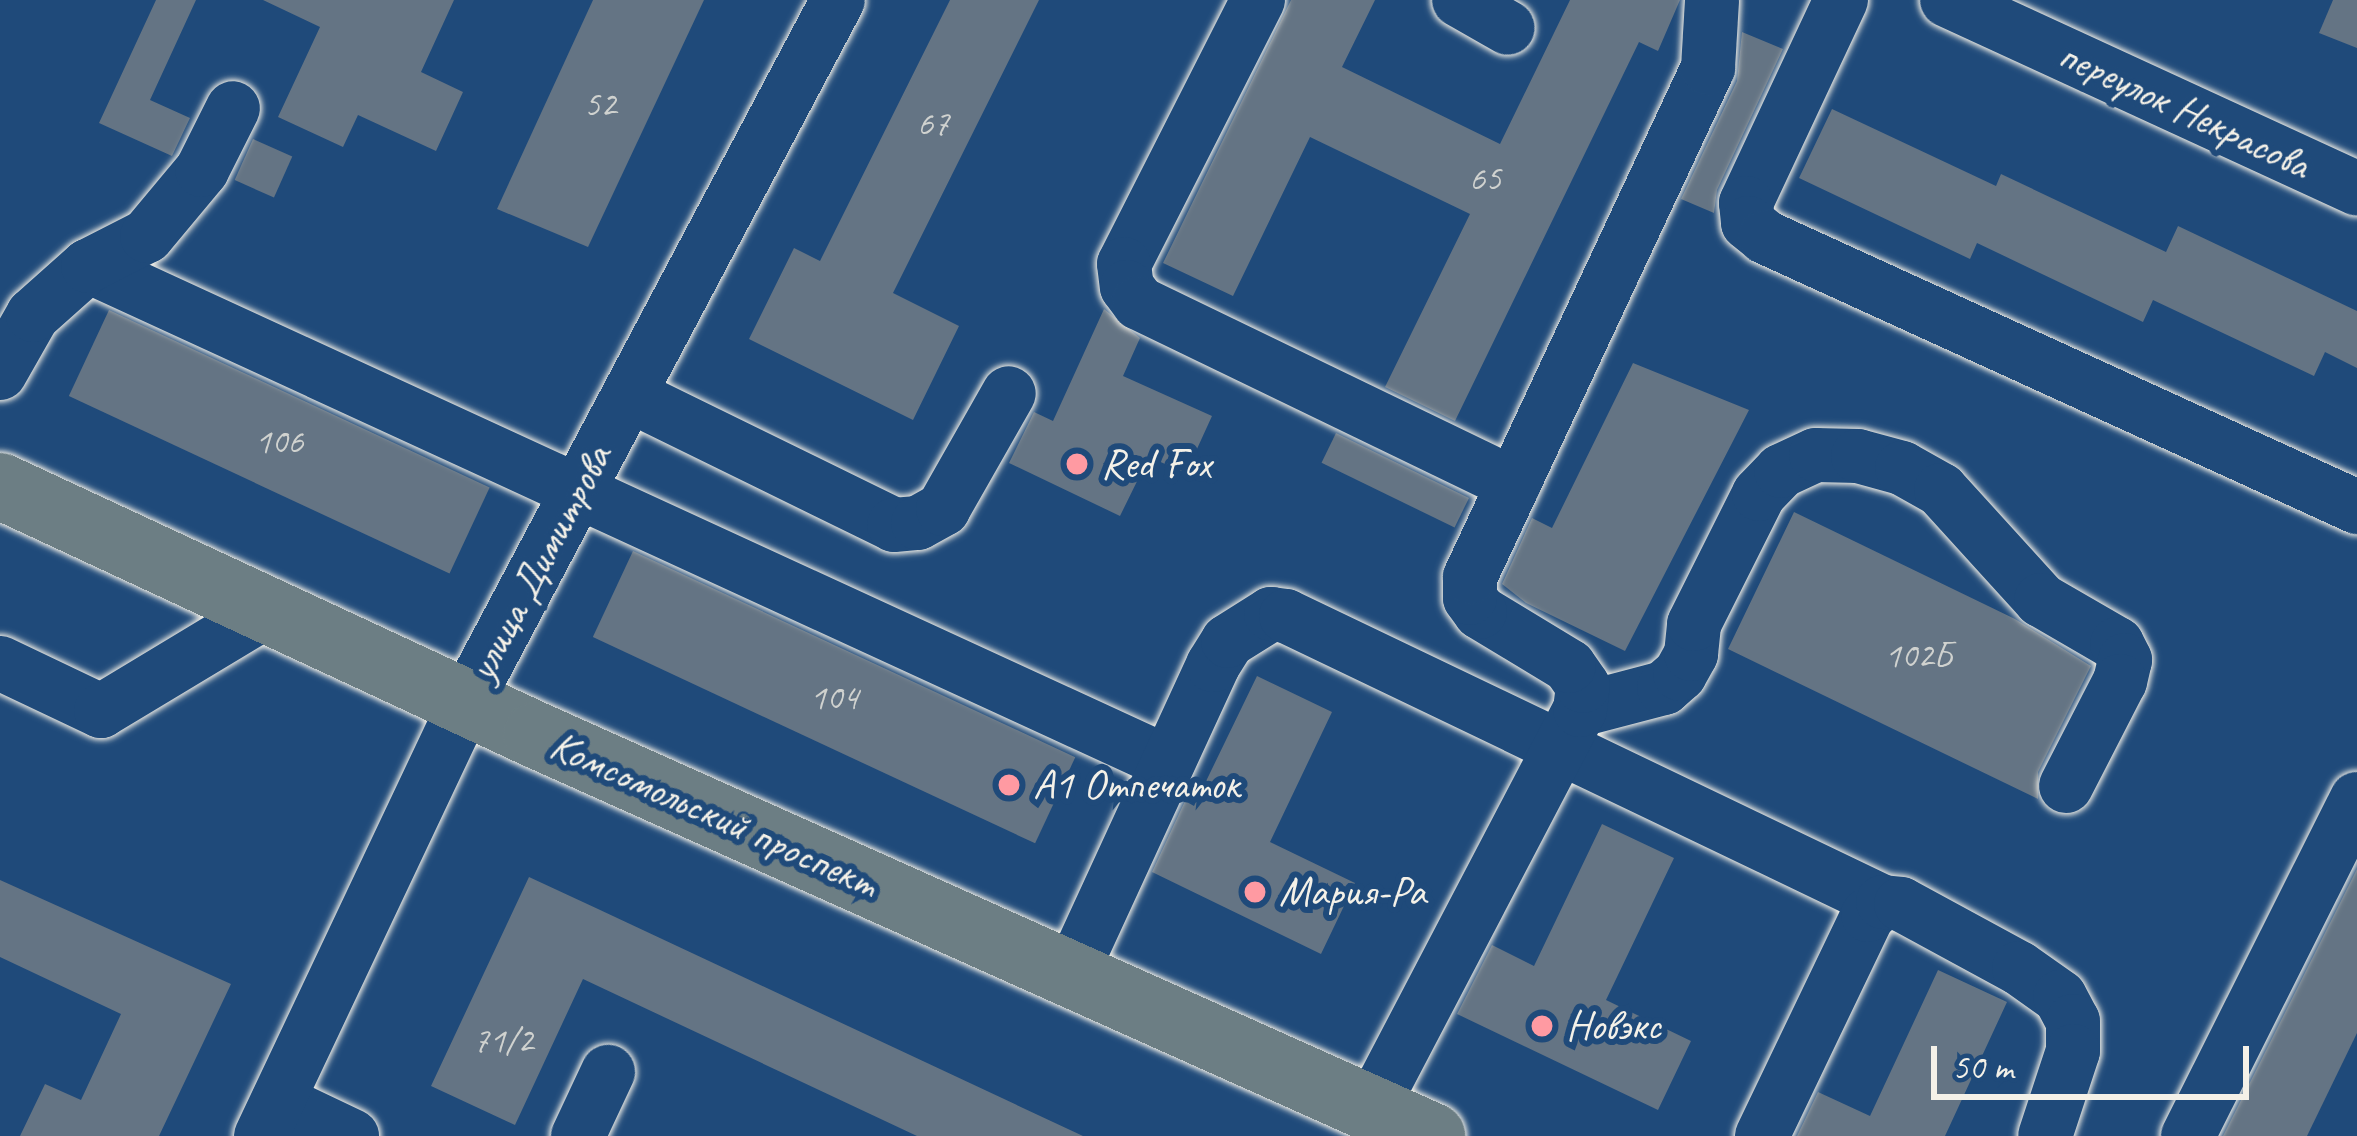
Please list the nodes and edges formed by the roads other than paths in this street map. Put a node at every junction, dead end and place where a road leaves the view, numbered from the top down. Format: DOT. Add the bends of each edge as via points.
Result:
graph roads {
  1 [pos="838,0"];
  2 [pos="1258,0"];
  3 [pos="1459,0"];
  4 [pos="1712,0"];
  5 [pos="1840,0"];
  6 [pos="1947,0"];
  7 [pos="1508,28"];
  8 [pos="232,108"];
  9 [pos="2357,190"];
  10 [pos="88,266"];
  11 [pos="0,373"];
  12 [pos="1009,393"];
  13 [pos="629,395"];
  14 [pos="1514,484"];
  15 [pos="0,487"];
  16 [pos="580,491"];
  17 [pos="2357,507"];
  18 [pos="267,611"];
  19 [pos="0,663"];
  20 [pos="466,702"];
  21 [pos="1571,728"];
  22 [pos="1167,762"];
  23 [pos="2066,786"];
  24 [pos="2357,799"];
  25 [pos="1883,902"];
  26 [pos="1071,974"];
  27 [pos="608,1072"];
  28 [pos="1371,1109"];
  29 [pos="269,1119"];
  30 [pos="352,1136"];
  31 [pos="578,1136"];
  32 [pos="1432,1136"];
  33 [pos="1762,1136"];
  34 [pos="2044,1136"];
  35 [pos="2188,1136"];
  1 -- 13 [label="street, улица Димитрова"];
  2 -- 14 [label="street" via="1124,264 1127,287 1139,303"];
  3 -- 7 [label="street"];
  4 -- 14 [label="street" via="1708,68"];
  5 -- 17 [label="street" via="1746,203 1748,223"];
  6 -- 9 [label="street, переулок Некрасова"];
  8 -- 10 [label="street" via="202,170 147,236"];
  10 -- 11 [label="street" via="33,315"];
  10 -- 16 [label="street"];
  12 -- 13 [label="street" via="943,509 894,525"];
  13 -- 16 [label="street, улица Димитрова"];
  14 -- 21 [label="street" via="1470,577 1470,598 1569,666 1583,686"];
  15 -- 18 [label="main road, Комсомольский проспект"];
  16 -- 20 [label="street, улица Димитрова"];
  16 -- 22 [label="street"];
  18 -- 19 [label="street" via="101,711"];
  18 -- 20 [label="main road, Комсомольский проспект"];
  20 -- 26 [label="main road, Комсомольский проспект"];
  20 -- 29 [label="street, улица Димитрова"];
  21 -- 22 [label="street" via="1271,614 1228,641"];
  21 -- 23 [label="street" via="1680,674 1694,624 1759,494 1781,471 1816,454 1858,456 1941,490 2042,600 2116,644 2125,660 2120,681"];
  21 -- 25 [label="street"];
  21 -- 28 [label="street"];
  22 -- 26 [label="street"];
  24 -- 35 [label="street"];
  25 -- 33 [label="street" via="1868,915"];
  25 -- 34 [label="street" via="1901,904 2060,997 2073,1021 2073,1051"];
  26 -- 28 [label="main road, Комсомольский проспект"];
  27 -- 31 [label="street"];
  28 -- 32 [label="main road, Комсомольский проспект"];
  29 -- 30 [label="street"];
}
